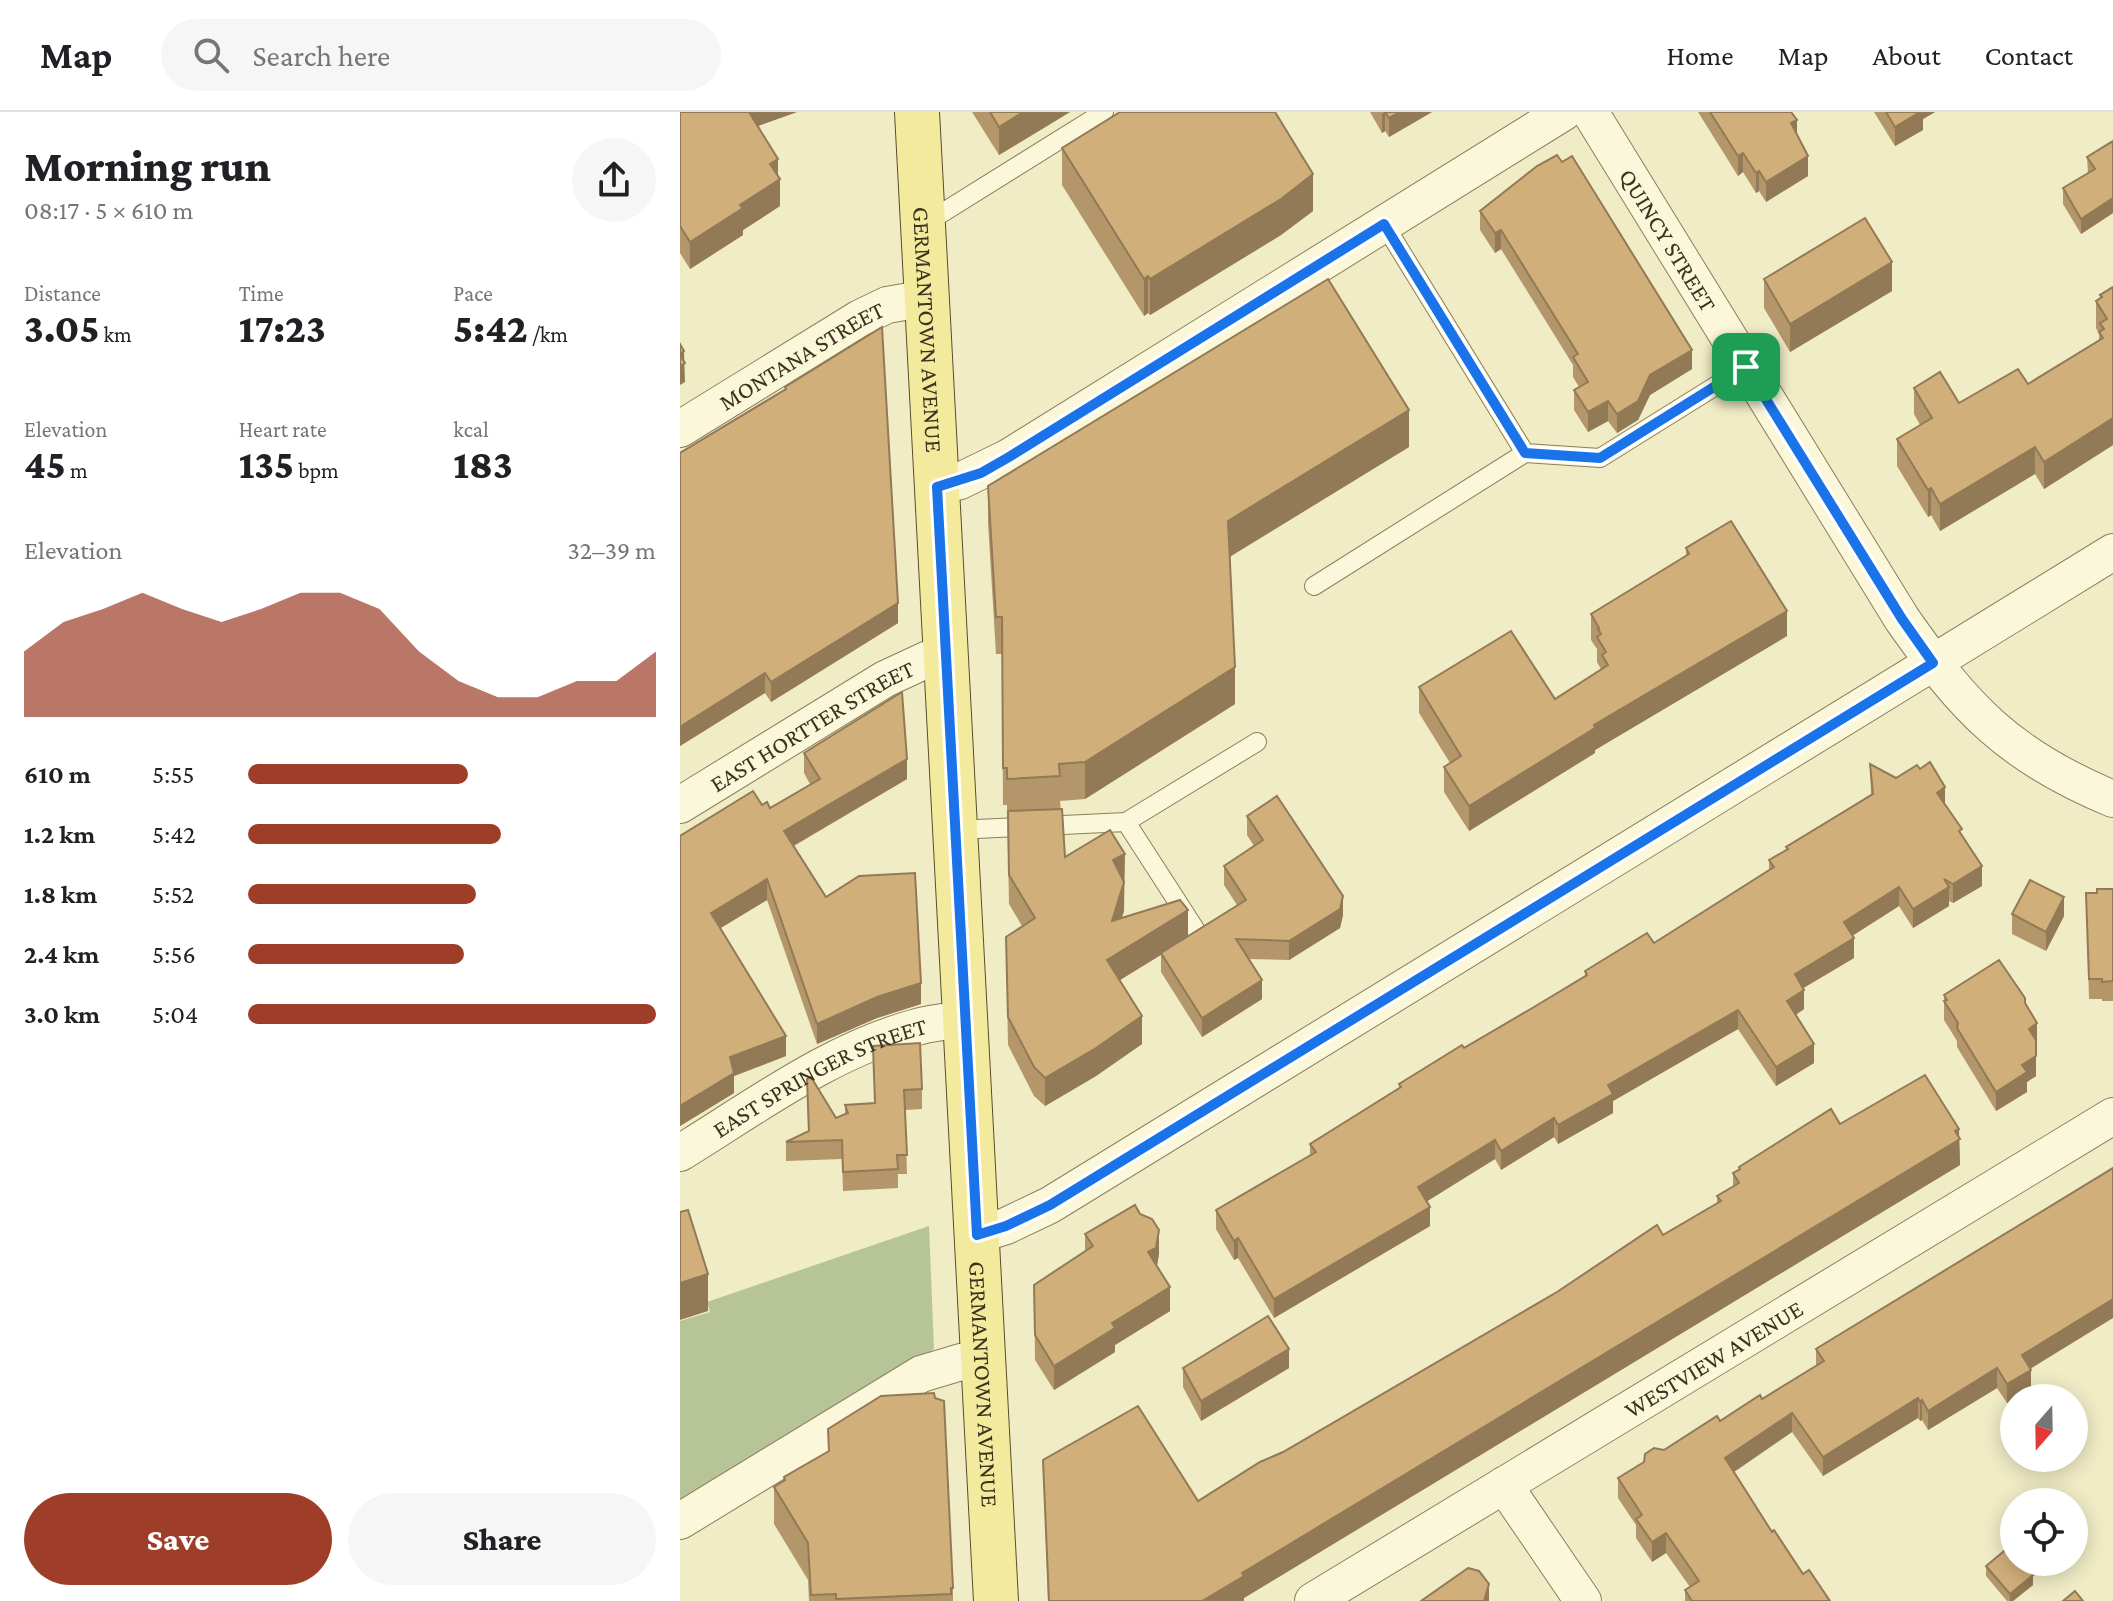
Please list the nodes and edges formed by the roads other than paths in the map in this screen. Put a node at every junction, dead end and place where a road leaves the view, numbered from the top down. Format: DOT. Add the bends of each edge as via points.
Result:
graph roads {
  1 [pos="917,112"];
  2 [pos="1104,112"];
  3 [pos="1564,112"];
  4 [pos="1590,112"];
  5 [pos="923,224"];
  6 [pos="1384,224"];
  7 [pos="927,298"];
  8 [pos="1746,367"];
  9 [pos="680,429"];
  10 [pos="1525,453"];
  11 [pos="937,487"];
  12 [pos="2113,552"];
  13 [pos="1314,586"];
  14 [pos="946,656"];
  15 [pos="1933,663"];
  16 [pos="1257,742"];
  17 [pos="2113,799"];
  18 [pos="680,805"];
  19 [pos="1126,822"];
  20 [pos="956,830"];
  21 [pos="1195,929"];
  22 [pos="966,1019"];
  23 [pos="2113,1116"];
  24 [pos="680,1153"];
  25 [pos="977,1235"];
  26 [pos="983,1360"];
  27 [pos="1504,1485"];
  28 [pos="680,1521"];
  29 [pos="996,1601"];
  30 [pos="1313,1601"];
  31 [pos="1583,1601"];
  1 -- 5 [label="main road, GERMANTOWN AVENUE"];
  2 -- 5 [label="lane"];
  3 -- 6 [label="street"];
  4 -- 8 [label="street, QUINCY STREET"];
  5 -- 7 [label="main road, GERMANTOWN AVENUE"];
  6 -- 10 [label="lane"];
  6 -- 11 [label="street" via="1009,457"];
  7 -- 9 [label="street, MONTANA STREET" via="887,305 860,318"];
  7 -- 11 [label="main road, GERMANTOWN AVENUE"];
  8 -- 10 [label="lane" via="1600,458"];
  8 -- 15 [label="street, QUINCY STREET"];
  10 -- 13 [label="lane"];
  11 -- 14 [label="main road, GERMANTOWN AVENUE"];
  12 -- 15 [label="street"];
  14 -- 18 [label="street, EAST HORTTER STREET" via="885,679"];
  14 -- 20 [label="main road, GERMANTOWN AVENUE"];
  15 -- 17 [label="street, QUINCY STREET" via="1962,699 2018,749"];
  15 -- 25 [label="street" via="1050,1205"];
  16 -- 19 [label="lane"];
  19 -- 20 [label="lane"];
  19 -- 21 [label="lane"];
  20 -- 22 [label="main road, GERMANTOWN AVENUE"];
  22 -- 24 [label="street, EAST SPRINGER STREET" via="916,1027 855,1050"];
  22 -- 25 [label="main road, GERMANTOWN AVENUE"];
  23 -- 27 [label="street, WESTVIEW AVENUE"];
  25 -- 26 [label="main road, GERMANTOWN AVENUE"];
  26 -- 28 [label="street" via="921,1374"];
  26 -- 29 [label="main road, GERMANTOWN AVENUE"];
  27 -- 30 [label="street, WESTVIEW AVENUE"];
  27 -- 31 [label="street"];
}
